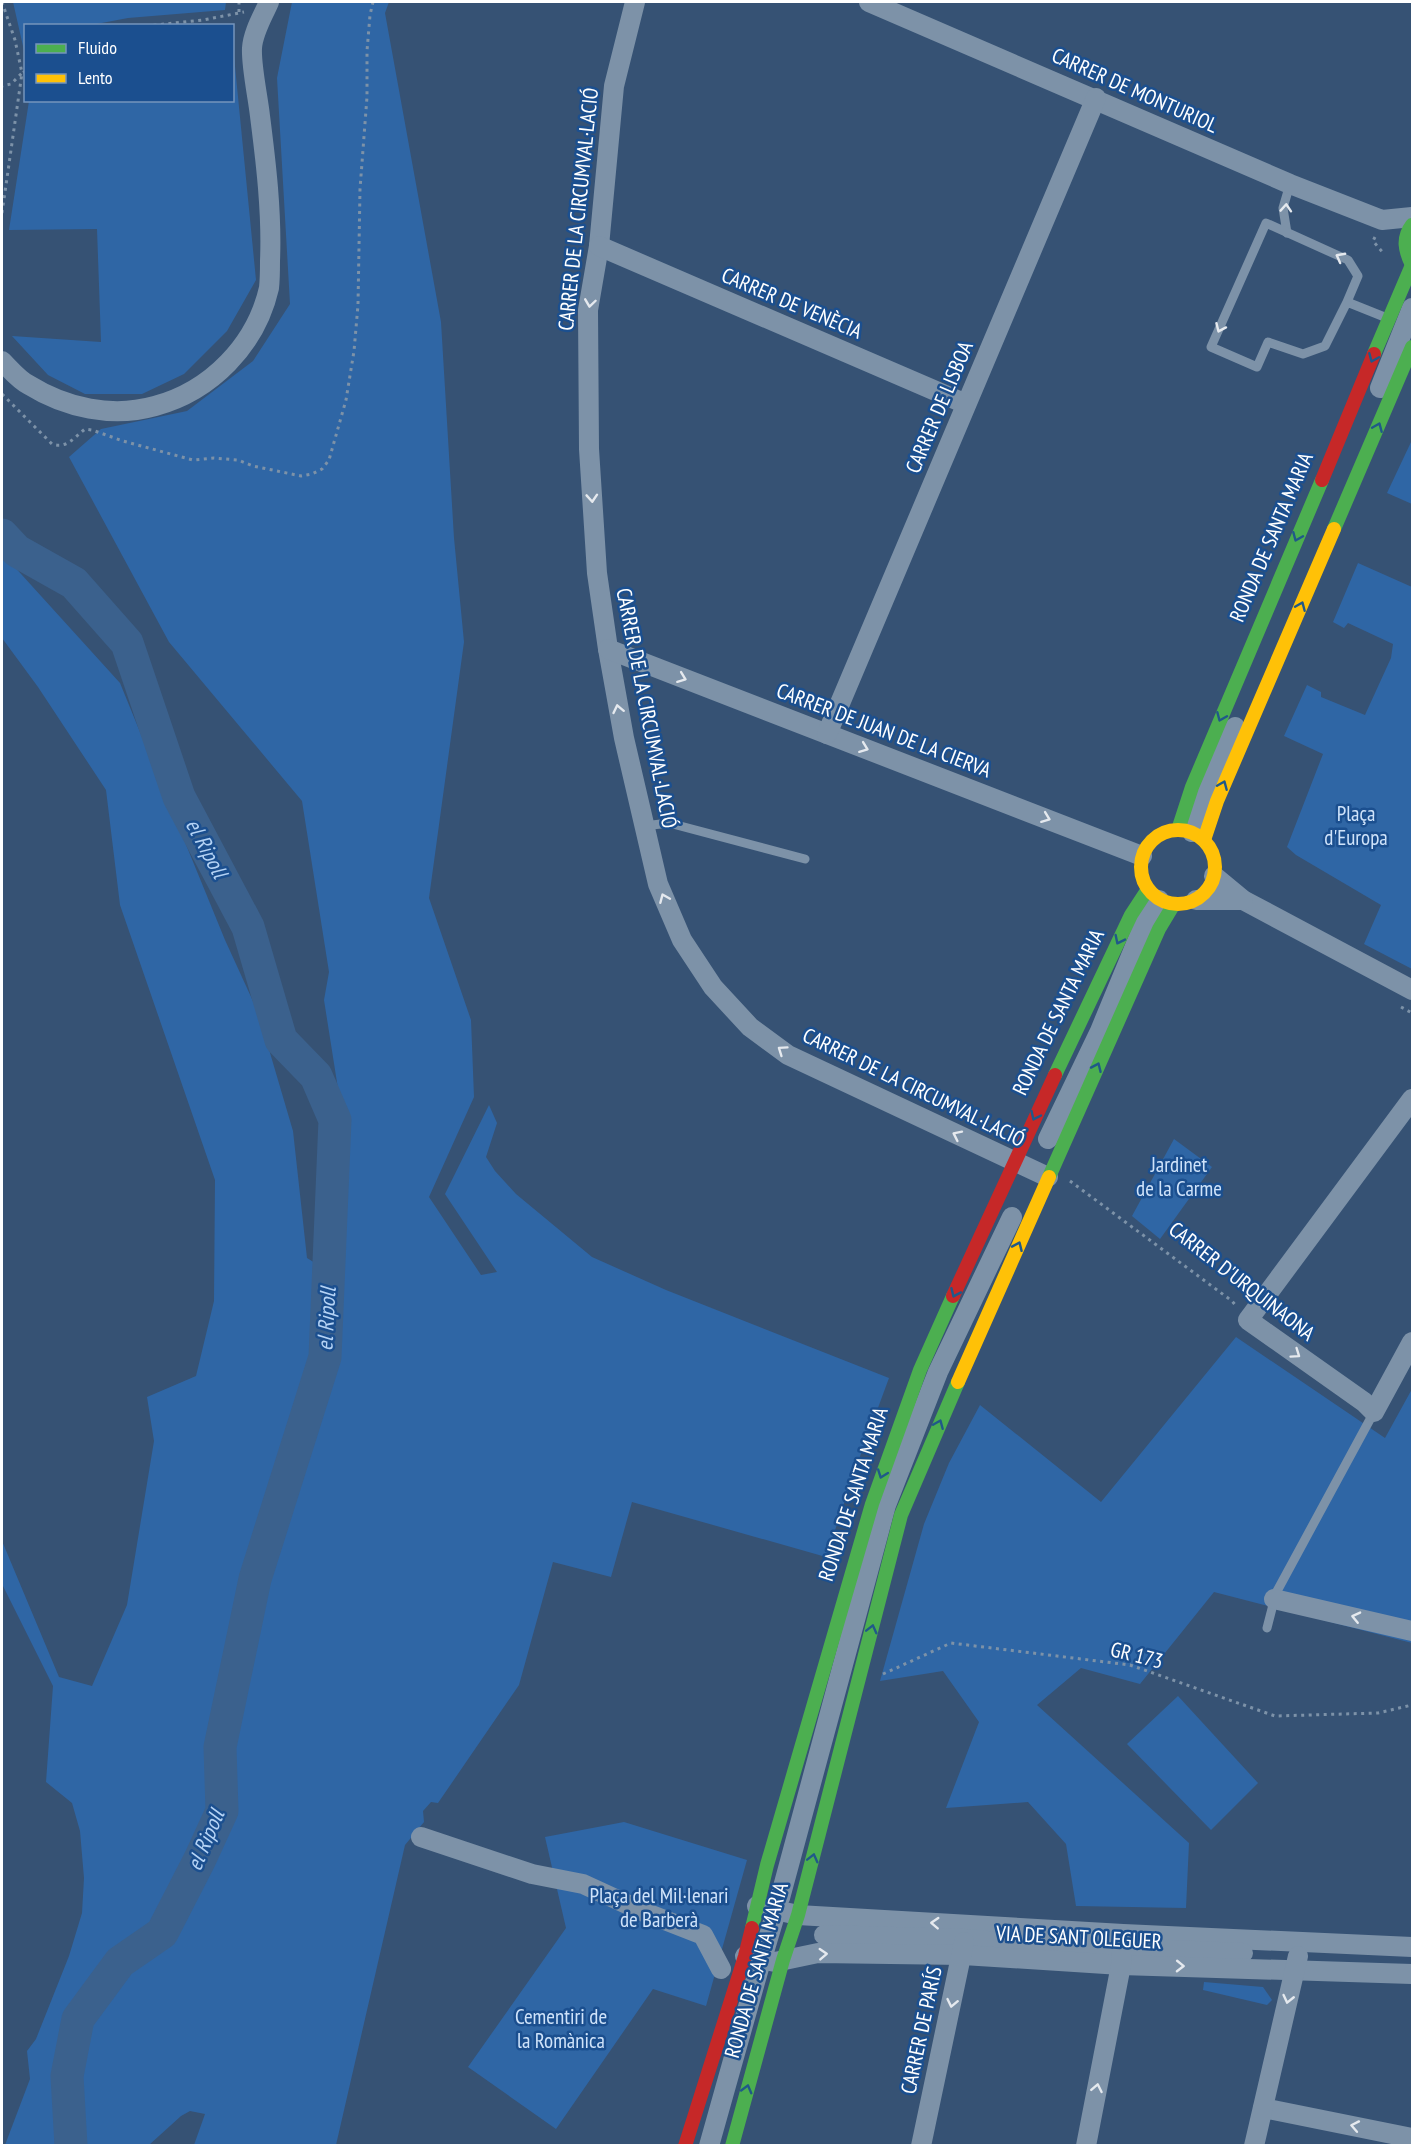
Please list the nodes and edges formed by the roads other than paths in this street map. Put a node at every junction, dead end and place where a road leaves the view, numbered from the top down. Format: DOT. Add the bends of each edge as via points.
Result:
graph roads {
  1 [pos="635,2"];
  2 [pos="869,2"];
  3 [pos="267,8"];
  4 [pos="1096,98"];
  5 [pos="1290,184"];
  6 [pos="1413,217"];
  7 [pos="1382,220"];
  8 [pos="1413,225"];
  9 [pos="1287,233"];
  10 [pos="599,246"];
  11 [pos="1410,259"];
  12 [pos="1347,302"];
  13 [pos="1413,308"];
  14 [pos="1389,319"];
  15 [pos="1413,346"];
  16 [pos="2,362"];
  17 [pos="966,404"];
  18 [pos="608,649"];
  19 [pos="827,734"];
  20 [pos="644,826"];
  21 [pos="1191,834"];
  22 [pos="1142,856"];
  23 [pos="805,859"];
  24 [pos="1214,876"];
  25 [pos="1160,898"];
  26 [pos="1196,900"];
  27 [pos="1243,900"];
  28 [pos="1413,990"];
  29 [pos="1413,1099"];
  30 [pos="1048,1139"];
  31 [pos="1013,1162"];
  32 [pos="1048,1178"];
  33 [pos="1012,1216"];
  34 [pos="1413,1342"];
  35 [pos="1374,1412"];
  36 [pos="1274,1599"];
  37 [pos="1267,1628"];
  38 [pos="1413,1630"];
  39 [pos="421,1838"];
  40 [pos="757,1906"];
  41 [pos="798,1915"];
  42 [pos="824,1935"];
  43 [pos="965,1940"];
  44 [pos="1413,1947"];
  45 [pos="1122,1949"];
  46 [pos="1298,1955"];
  47 [pos="756,1959"];
  48 [pos="783,1960"];
  49 [pos="1413,1961"];
  50 [pos="721,1969"];
  51 [pos="1413,1974"];
  52 [pos="1263,2108"];
  53 [pos="1413,2138"];
  54 [pos="685,2145"];
  55 [pos="709,2145"];
  56 [pos="732,2145"];
  57 [pos="921,2145"];
  58 [pos="1086,2145"];
  59 [pos="1254,2145"];
  1 -- 10 [label="street, CARRER DE LA CIRCUMVAL·LACIÓ" via="614,87"];
  2 -- 4 [label="street, CARRER DE MONTURIOL"];
  3 -- 16 [label="street" via="252,48 271,241 269,287 252,333 237,354 203,385 164,404 111,412 62,403 27,384"];
  4 -- 5 [label="street, CARRER DE MONTURIOL"];
  4 -- 17 [label="street, CARRER DE LISBOA"];
  5 -- 7 [label="street, CARRER DE MONTURIOL"];
  9 -- 5 [label="lane, one-way" via="1283,208"];
  6 -- 7 [label="street, CARRER DE MONTURIOL"];
  7 -- 11 [label="street, CARRER DE MONTURIOL"];
  8 -- 11 [label="street, RONDA DE SANTA MARIA" via="1406,238"];
  12 -- 9 [label="lane, one-way" via="1358,276 1348,260"];
  9 -- 12 [label="lane, one-way" via="1266,224 1212,347 1257,367 1268,342 1303,354 1325,346"];
  10 -- 17 [label="street, CARRER DE VENÈCIA"];
  10 -- 18 [label="street, CARRER DE LA CIRCUMVAL·LACIÓ, one-way" via="588,310 589,449 597,573"];
  11 -- 14 [label="street, RONDA DE SANTA MARIA"];
  12 -- 14 [label="lane"];
  13 -- 21 [label="street, RONDA DE SANTA MARIA"];
  14 -- 21 [label="street, RONDA DE SANTA MARIA, one-way" via="1192,787"];
  21 -- 15 [label="street, one-way" via="1216,801"];
  17 -- 19 [label="street, CARRER DE LISBOA"];
  18 -- 19 [label="street, CARRER DE JUAN DE LA CIERVA, one-way"];
  20 -- 18 [label="street, CARRER DE LA CIRCUMVAL·LACIÓ, one-way"];
  19 -- 22 [label="street, CARRER DE JUAN DE LA CIERVA, one-way"];
  20 -- 23 [label="lane" via="669,823"];
  31 -- 20 [label="street, CARRER DE LA CIRCUMVAL·LACIÓ, one-way" via="788,1054 750,1027 713,987 681,940 658,884"];
  21 -- 22 [label="street" via="1165,832 1154,839"];
  21 -- 24 [label="street" via="1213,854"];
  22 -- 25 [label="street" via="1142,876"];
  24 -- 26 [label="street" via="1206,892"];
  24 -- 27 [label="street"];
  25 -- 26 [label="street" via="1186,904"];
  25 -- 30 [label="street, RONDA DE SANTA MARIA" via="1145,922 1100,1031"];
  25 -- 31 [label="street, RONDA DE SANTA MARIA, one-way" via="1131,915"];
  32 -- 25 [label="street, RONDA DE SANTA MARIA, one-way" via="1159,928"];
  26 -- 27 [label="street"];
  27 -- 28 [label="street"];
  29 -- 35 [label="street, CARRER D'URQUINAONA, one-way" via="1248,1320"];
  31 -- 32 [label="street, CARRER DE LA CIRCUMVAL·LACIÓ"];
  31 -- 40 [label="street, RONDA DE SANTA MARIA, one-way" via="920,1370 872,1504"];
  41 -- 32 [label="street, RONDA DE SANTA MARIA, one-way" via="901,1515"];
  33 -- 47 [label="street, RONDA DE SANTA MARIA" via="938,1372 886,1505 777,1906"];
  34 -- 35 [label="street"];
  35 -- 36 [label="lane"];
  36 -- 37 [label="lane"];
  38 -- 36 [label="street, one-way"];
  39 -- 50 [label="street" via="532,1874 583,1884 703,1935"];
  40 -- 41 [label="street, VIA DE SANT OLEGUER"];
  40 -- 47 [label="street, RONDA DE SANTA MARIA"];
  43 -- 41 [label="street, VIA DE SANT OLEGUER, one-way"];
  41 -- 48 [label="street, RONDA DE SANTA MARIA"];
  42 -- 43 [label="street, VIA DE SANT OLEGUER"];
  43 -- 45 [label="street, VIA DE SANT OLEGUER"];
  43 -- 45 [label="street, VIA DE SANT OLEGUER"];
  48 -- 43 [label="street, VIA DE SANT OLEGUER, one-way" via="818,1953"];
  43 -- 57 [label="street, CARRER DE PARÍS, one-way"];
  44 -- 46 [label="street, VIA DE SANT OLEGUER"];
  45 -- 46 [label="street, VIA DE SANT OLEGUER"];
  45 -- 46 [label="street, VIA DE SANT OLEGUER"];
  58 -- 45 [label="street, one-way"];
  46 -- 49 [label="street, VIA DE SANT OLEGUER"];
  46 -- 51 [label="street, VIA DE SANT OLEGUER"];
  46 -- 52 [label="street, one-way"];
  47 -- 48 [label="street, VIA DE SANT OLEGUER"];
  47 -- 54 [label="street, RONDA DE SANTA MARIA"];
  47 -- 55 [label="street, RONDA DE SANTA MARIA"];
  56 -- 48 [label="street, RONDA DE SANTA MARIA, one-way"];
  53 -- 52 [label="street, one-way"];
  52 -- 59 [label="street"];
}
